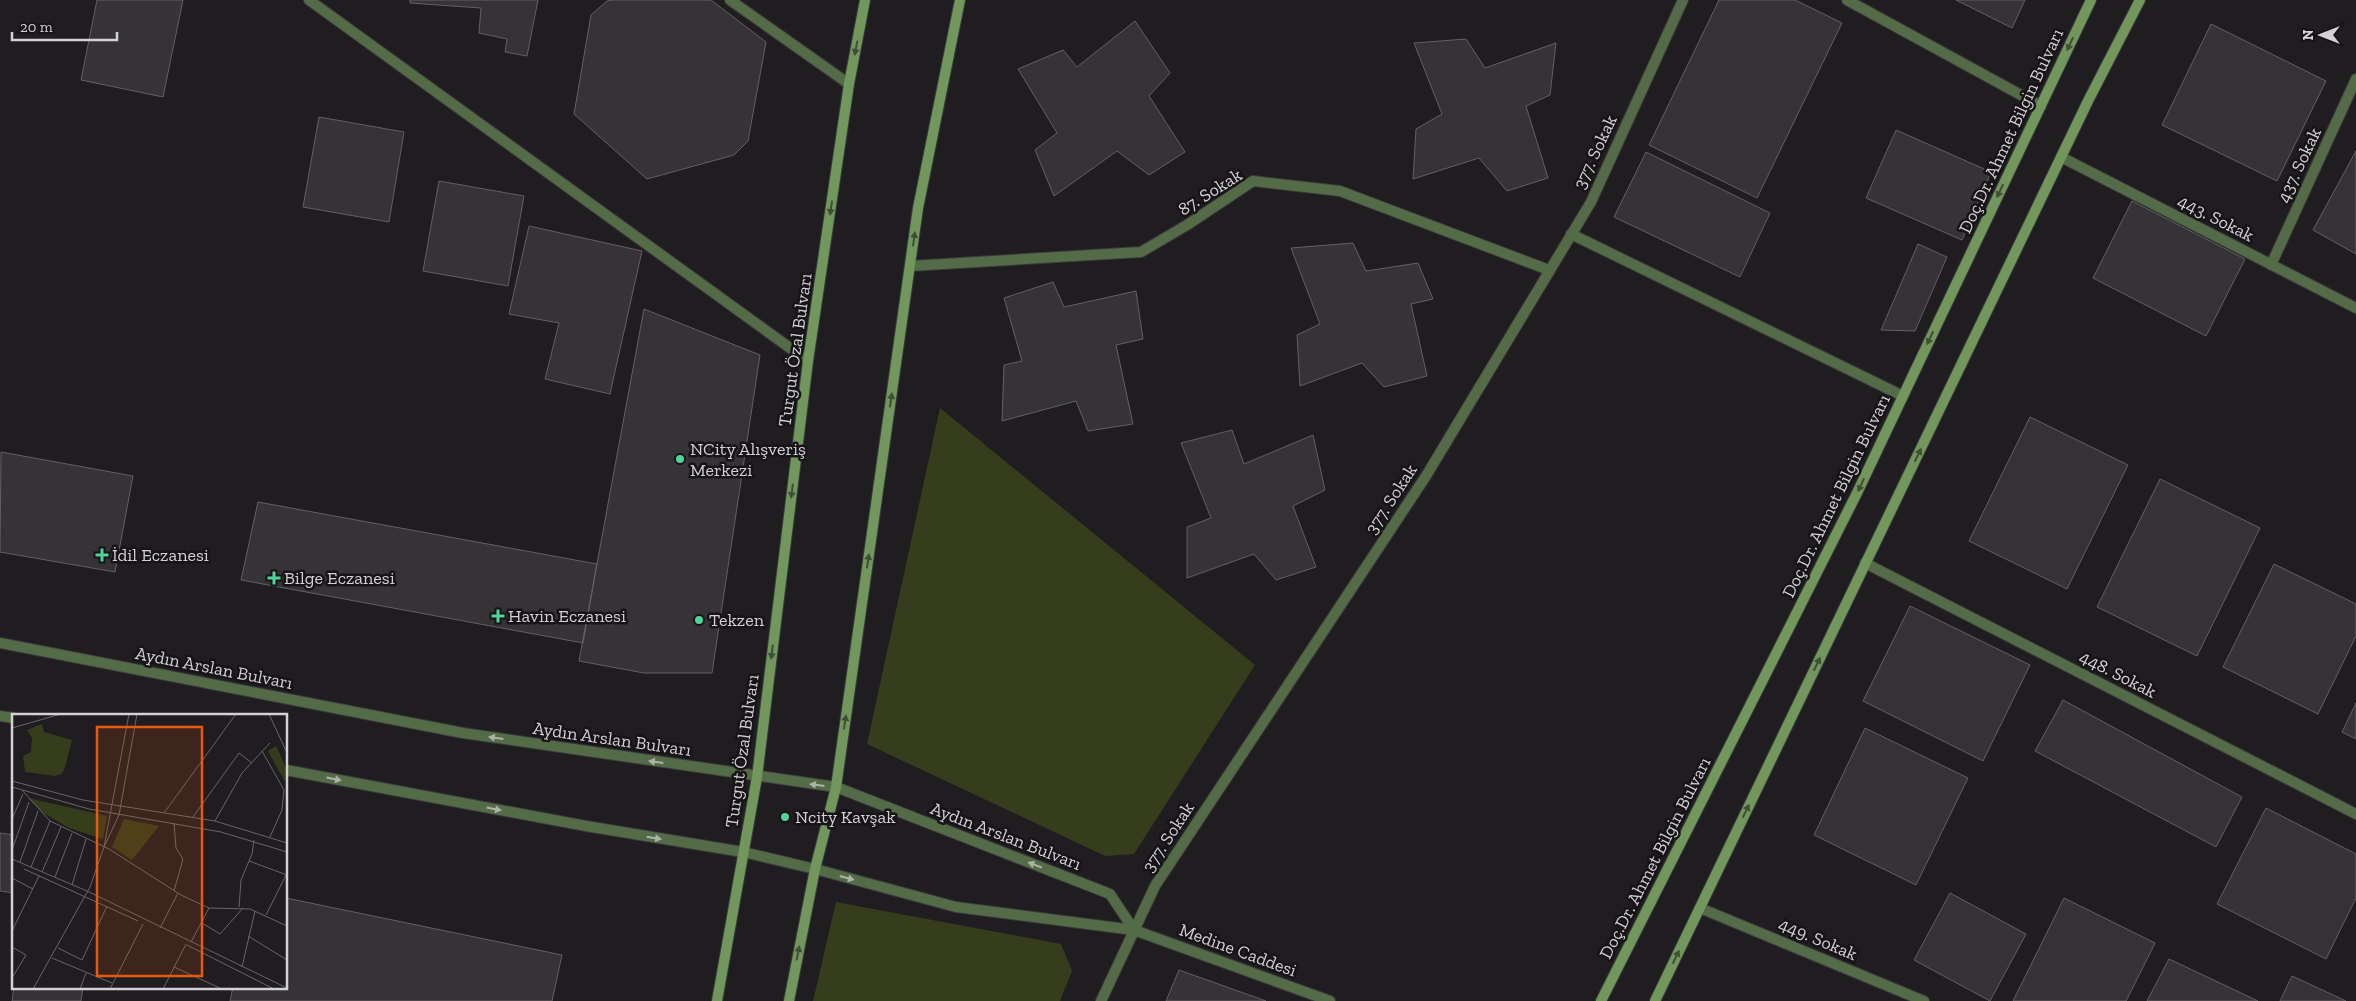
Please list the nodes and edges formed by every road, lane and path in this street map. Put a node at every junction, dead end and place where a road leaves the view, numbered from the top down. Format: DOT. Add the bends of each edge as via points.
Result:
graph roads {
  1 [pos="309,0"];
  2 [pos="730,0"];
  3 [pos="865,0"];
  4 [pos="960,0"];
  5 [pos="1683,0"];
  6 [pos="2090,0"];
  7 [pos="2140,0"];
  8 [pos="1854,2"];
  9 [pos="2356,79"];
  10 [pos="849,84"];
  11 [pos="2041,106"];
  12 [pos="2061,157"];
  13 [pos="1571,234"];
  14 [pos="2271,264"];
  15 [pos="910,266"];
  16 [pos="1550,270"];
  17 [pos="2356,308"];
  18 [pos="808,360"];
  19 [pos="1903,396"];
  20 [pos="1866,563"];
  21 [pos="0,643"];
  22 [pos="288,770"];
  23 [pos="757,777"];
  24 [pos="836,787"];
  25 [pos="2356,814"];
  26 [pos="743,852"];
  27 [pos="815,869"];
  28 [pos="1700,908"];
  29 [pos="1134,930"];
  30 [pos="717,1001"];
  31 [pos="789,1001"];
  32 [pos="1101,1001"];
  33 [pos="1330,1001"];
  34 [pos="1601,1001"];
  35 [pos="1655,1001"];
  36 [pos="1924,1001"];
  1 -- 18 [label="street"];
  2 -- 10 [label="street"];
  3 -- 10 [label="main road, Turgut Özal Bulvarı, one-way"];
  15 -- 4 [label="main road, one-way" via="918,208"];
  5 -- 13 [label="street, 377. Sokak" via="1591,202"];
  6 -- 11 [label="main road, Doç.Dr. Ahmet Bilgin Bulvarı, one-way"];
  7 -- 12 [label="main road"];
  8 -- 11 [label="street"];
  9 -- 14 [label="street, 437. Sokak"];
  10 -- 18 [label="main road, Turgut Özal Bulvarı, one-way"];
  11 -- 19 [label="main road, Doç.Dr. Ahmet Bilgin Bulvarı, one-way"];
  12 -- 14 [label="street, 443. Sokak"];
  20 -- 12 [label="main road, one-way"];
  13 -- 16 [label="street, 377. Sokak"];
  13 -- 19 [label="street"];
  14 -- 17 [label="street, 443. Sokak"];
  15 -- 16 [label="street, 87. Sokak" via="1141,252 1187,226 1253,181 1340,192"];
  24 -- 15 [label="main road, one-way"];
  16 -- 29 [label="street, 377. Sokak" via="1426,476 1155,886"];
  18 -- 23 [label="main road, Turgut Özal Bulvarı, one-way"];
  19 -- 34 [label="main road, Doç.Dr. Ahmet Bilgin Bulvarı, one-way"];
  20 -- 25 [label="street, 448. Sokak"];
  28 -- 20 [label="main road, one-way"];
  23 -- 21 [label="street, Aydın Arslan Bulvarı, one-way" via="463,734"];
  22 -- 26 [label="street, one-way"];
  24 -- 23 [label="street, Aydın Arslan Bulvarı, one-way"];
  23 -- 26 [label="main road, Turgut Özal Bulvarı"];
  24 -- 27 [label="main road"];
  29 -- 24 [label="street, Aydın Arslan Bulvarı, one-way" via="1110,894"];
  26 -- 27 [label="street"];
  26 -- 30 [label="main road, Turgut Özal Bulvarı"];
  27 -- 29 [label="street, one-way" via="956,907"];
  31 -- 27 [label="main road, one-way"];
  35 -- 28 [label="main road, one-way"];
  28 -- 36 [label="street, 449. Sokak"];
  29 -- 32 [label="street, 377. Sokak"];
  29 -- 33 [label="street, Medine Caddesi"];
}
